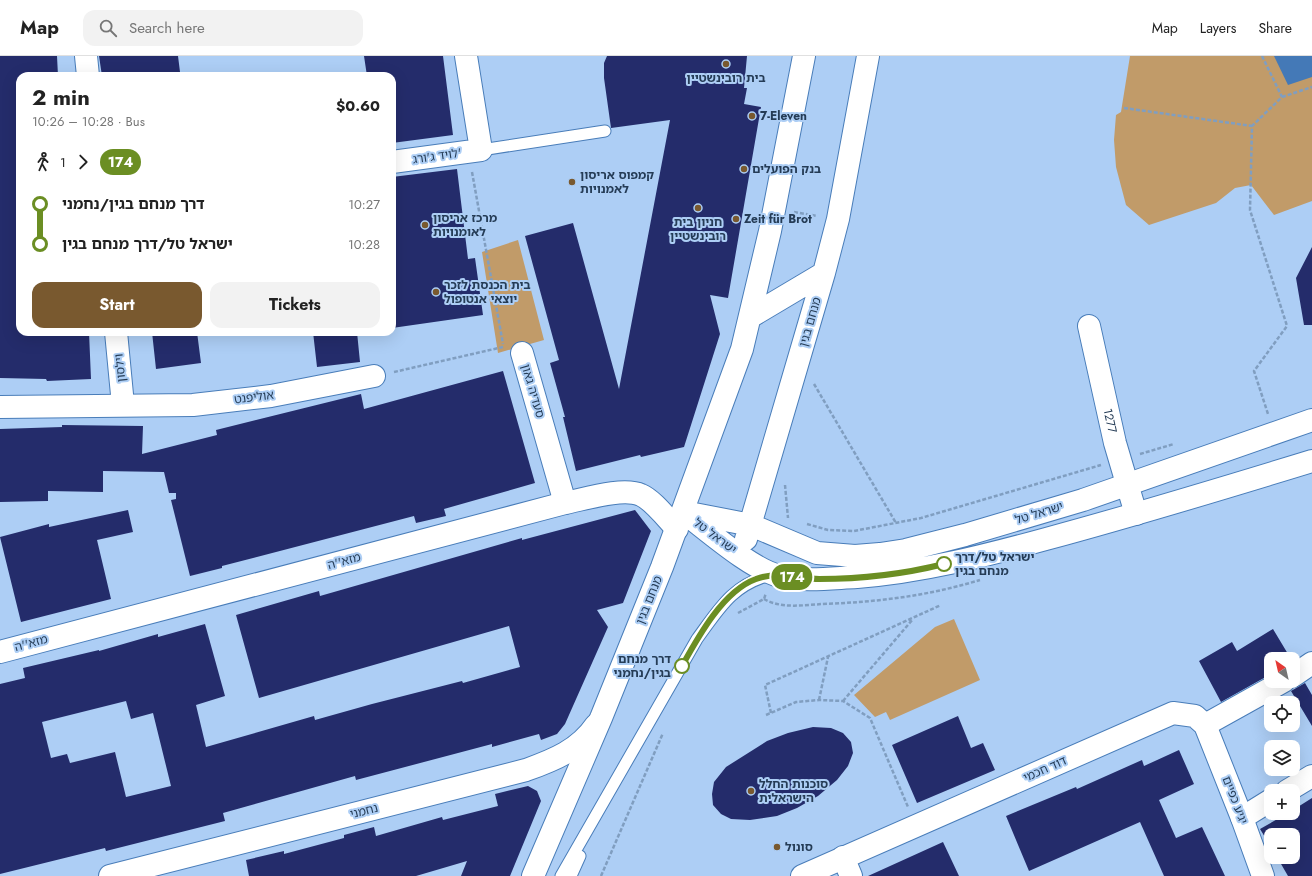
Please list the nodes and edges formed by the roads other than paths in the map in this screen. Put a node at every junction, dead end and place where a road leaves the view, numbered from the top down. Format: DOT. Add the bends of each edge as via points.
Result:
graph roads {
  1 [pos="86,56"];
  2 [pos="466,56"];
  3 [pos="804,56"];
  4 [pos="868,56"];
  5 [pos="88,72"];
  6 [pos="605,130"];
  7 [pos="481,150"];
  8 [pos="396,161"];
  9 [pos="824,274"];
  10 [pos="750,317"];
  11 [pos="1089,326"];
  12 [pos="116,336"];
  13 [pos="513,350"];
  14 [pos="374,376"];
  15 [pos="123,405"];
  16 [pos="0,407"];
  17 [pos="1312,420"];
  18 [pos="1312,461"];
  19 [pos="1128,485"];
  20 [pos="565,503"];
  21 [pos="1136,514"];
  22 [pos="680,520"];
  23 [pos="751,525"];
  24 [pos="740,554"];
  25 [pos="773,574"];
  26 [pos="0,652"];
  27 [pos="1312,663"];
  28 [pos="1300,671"];
  29 [pos="1271,688"];
  30 [pos="601,718"];
  31 [pos="1205,725"];
  32 [pos="1312,776"];
  33 [pos="1299,784"];
  34 [pos="1264,804"];
  35 [pos="599,810"];
  36 [pos="1242,818"];
  37 [pos="847,867"];
  38 [pos="110,876"];
  39 [pos="533,876"];
  40 [pos="562,876"];
  41 [pos="571,876"];
  42 [pos="802,876"];
  43 [pos="1263,876"];
  1 -- 5 [label="street"];
  2 -- 7 [label="street"];
  3 -- 10 [label="street, מנחם בגין"];
  4 -- 9 [label="street, מנחם בגין" via="838,219"];
  6 -- 7 [label="lane"];
  7 -- 8 [label="street, לויד ג'ורג'"];
  9 -- 10 [label="street, מנחם בגין"];
  9 -- 23 [label="street, מנחם בגין"];
  10 -- 22 [label="street, מנחם בגין" via="742,349"];
  11 -- 19 [label="street, 1277" via="1115,443"];
  12 -- 15 [label="street, וילסון"];
  13 -- 20 [label="street, סעדיה גאון"];
  14 -- 15 [label="street, אוליפנט" via="271,396 193,405"];
  15 -- 16 [label="street, אוליפנט"];
  17 -- 19 [label="street, ישראל טל" via="1270,418"];
  18 -- 21 [label="street, ישראל טל"];
  19 -- 21 [label="street, 1277"];
  19 -- 23 [label="street, ישראל טל" via="965,536 906,550 862,556 817,553"];
  20 -- 22 [label="street, מזא''ה" via="622,492 642,495 657,508"];
  20 -- 26 [label="street, מזא''ה"];
  21 -- 25 [label="street, ישראל טל" via="931,567 879,575 832,578 782,577"];
  22 -- 23 [label="street, ישראל טל"];
  22 -- 24 [label="street, ישראל טל"];
  22 -- 30 [label="street, מנחם בגין"];
  23 -- 24 [label="street, מנחם בגין"];
  24 -- 25 [label="street, ישראל טל"];
  25 -- 35 [label="lane" via="741,587 697,639"];
  27 -- 28 [label="street"];
  29 -- 31 [label="street"];
  30 -- 38 [label="street, נחמני" via="588,736 573,750 526,770"];
  30 -- 39 [label="street, מנחם בגין"];
  31 -- 36 [label="street, יגיע כפיים"];
  31 -- 37 [label="street, דוד חכמי" via="1195,716 1173,713 916,825"];
  32 -- 33 [label="street"];
  34 -- 36 [label="street"];
  35 -- 40 [label="lane"];
  35 -- 41 [label="lane"];
  36 -- 43 [label="street, יגיע כפיים"];
  37 -- 42 [label="street, דוד חכמי"];
}
